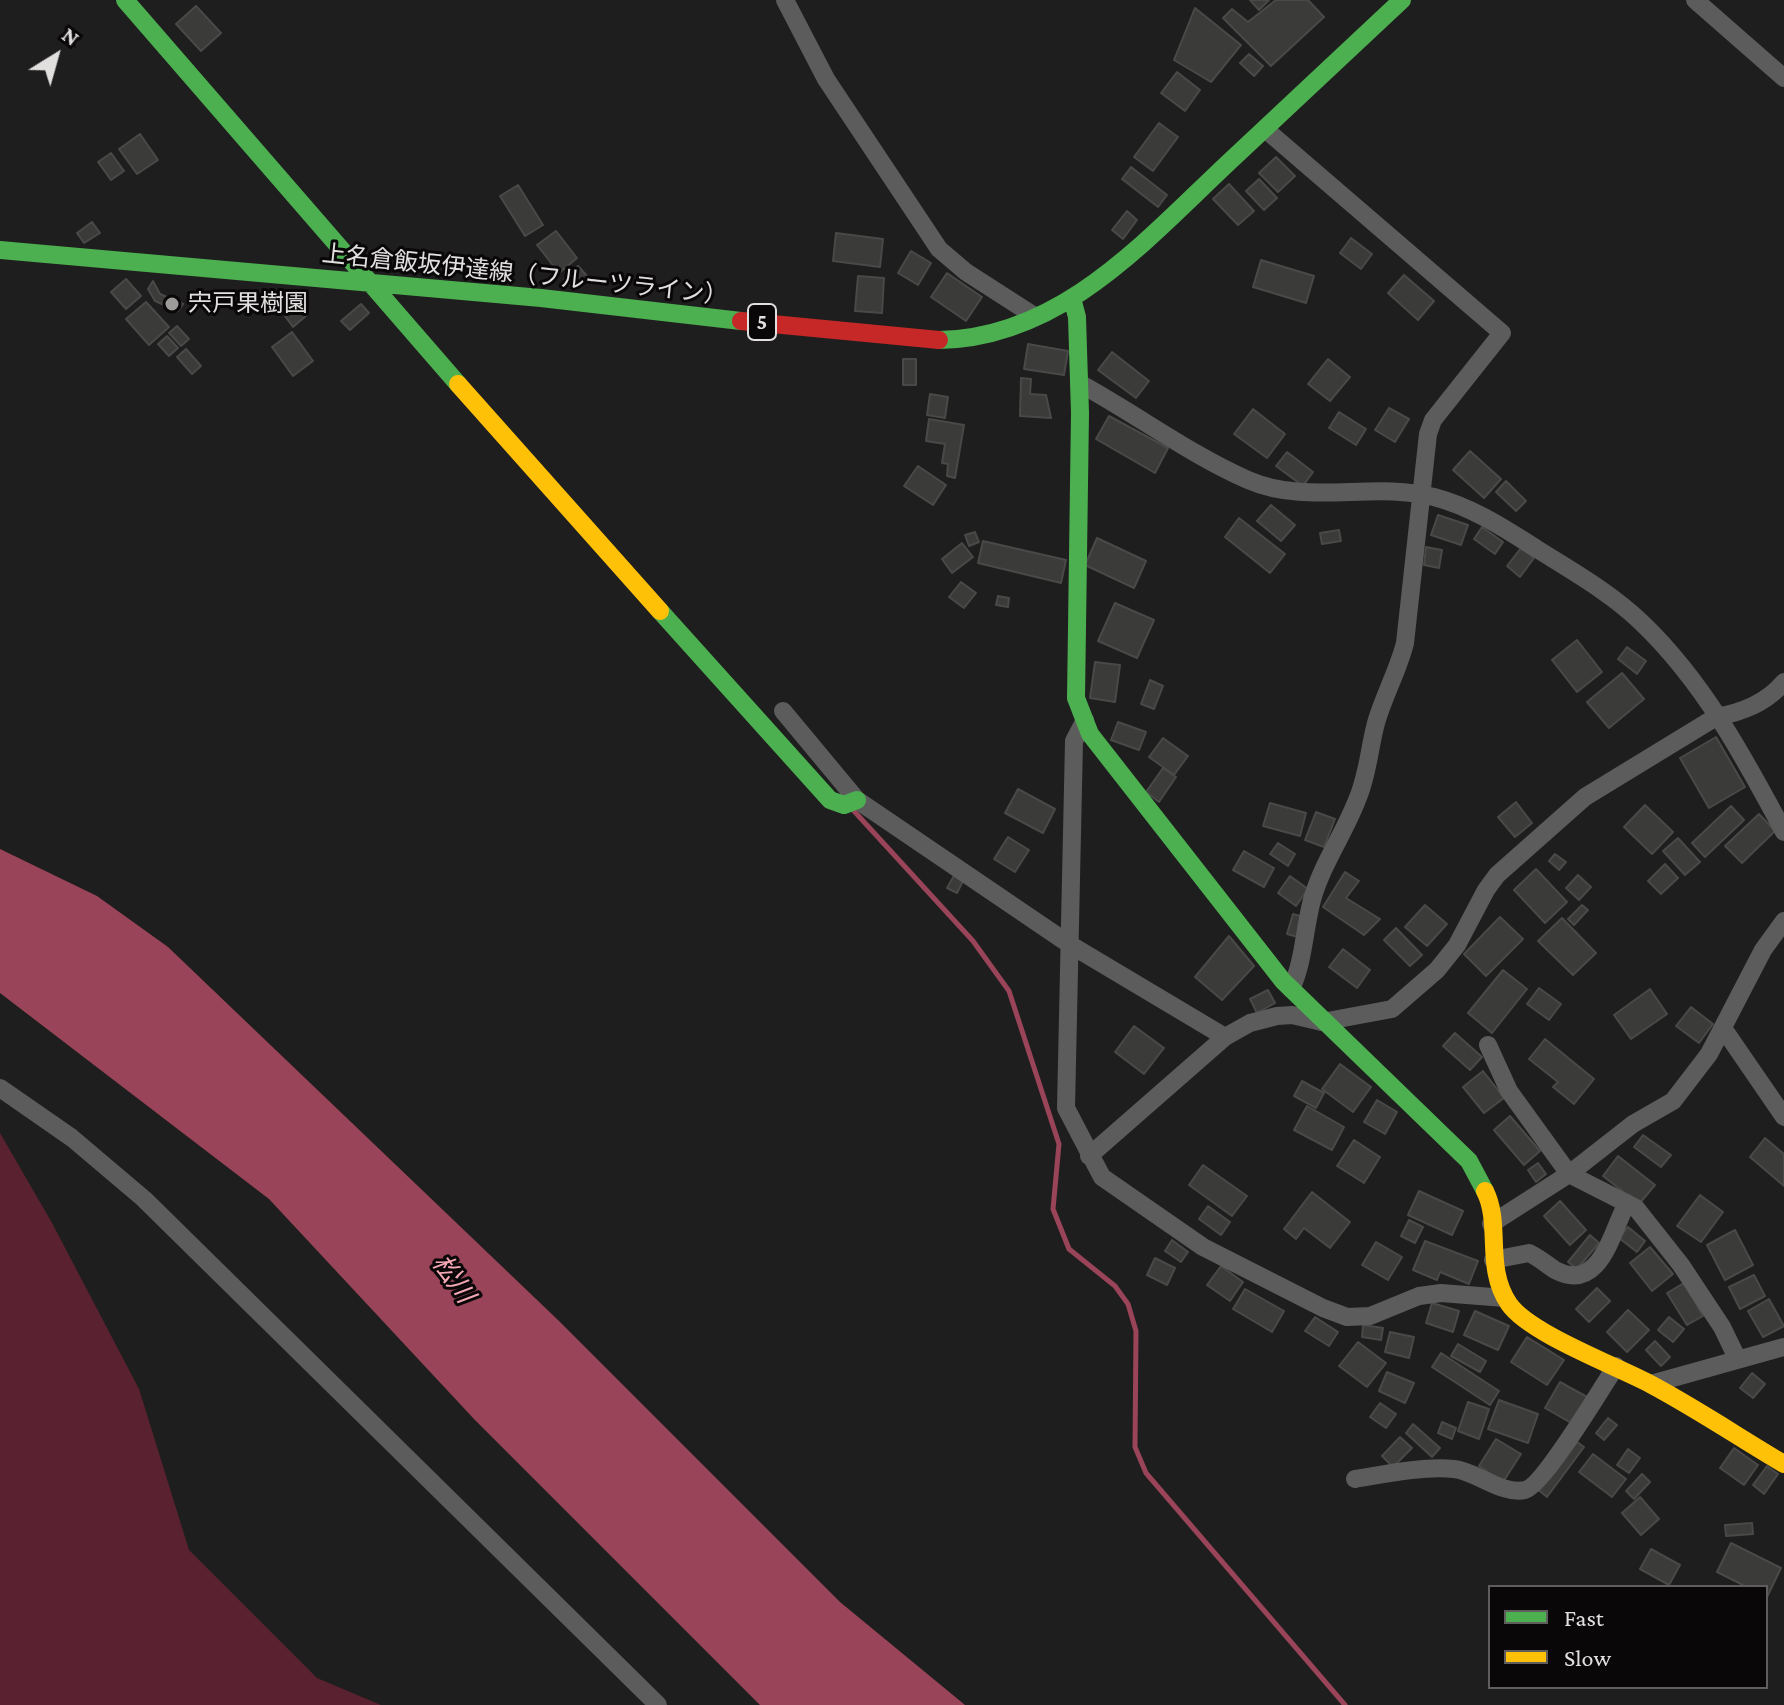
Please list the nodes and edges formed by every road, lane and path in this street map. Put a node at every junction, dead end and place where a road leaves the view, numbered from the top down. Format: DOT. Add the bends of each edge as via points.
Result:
graph roads {
  1 [pos="125,0"];
  2 [pos="785,0"];
  3 [pos="1402,0"];
  4 [pos="1695,0"];
  5 [pos="1784,78"];
  6 [pos="1265,129"];
  7 [pos="0,250"];
  8 [pos="367,283"];
  9 [pos="1072,298"];
  10 [pos="1036,317"];
  11 [pos="1079,383"];
  12 [pos="1422,495"];
  13 [pos="1784,682"];
  14 [pos="783,711"];
  15 [pos="1716,717"];
  16 [pos="1085,720"];
  17 [pos="857,800"];
  18 [pos="1784,832"];
  19 [pos="1784,921"];
  20 [pos="1069,944"];
  21 [pos="1291,989"];
  22 [pos="1322,1022"];
  23 [pos="1723,1028"];
  24 [pos="1225,1037"];
  25 [pos="1488,1045"];
  26 [pos="0,1088"];
  27 [pos="1784,1117"];
  28 [pos="1089,1156"];
  29 [pos="1569,1174"];
  30 [pos="1627,1203"];
  31 [pos="1491,1224"];
  32 [pos="1493,1260"];
  33 [pos="1505,1298"];
  34 [pos="1784,1347"];
  35 [pos="1737,1358"];
  36 [pos="1616,1366"];
  37 [pos="1651,1384"];
  38 [pos="1784,1464"];
  39 [pos="1355,1479"];
  40 [pos="658,1705"];
  1 -- 8 [label="street"];
  2 -- 10 [label="street" via="826,79 939,249"];
  3 -- 6 [label="street, 上名倉飯坂伊達線（フルーツライン） / 5"];
  4 -- 5 [label="street"];
  6 -- 9 [label="street, 上名倉飯坂伊達線（フルーツライン） / 5" via="1146,240"];
  6 -- 12 [label="street" via="1502,333 1433,420"];
  7 -- 8 [label="street, 上名倉飯坂伊達線（フルーツライン） / 5"];
  8 -- 10 [label="street, 上名倉飯坂伊達線（フルーツライン） / 5" via="944,342 981,338"];
  8 -- 17 [label="street" via="830,800 844,805"];
  9 -- 10 [label="street, 上名倉飯坂伊達線（フルーツライン） / 5"];
  9 -- 11 [label="street"];
  11 -- 12 [label="street" via="1249,480 1296,494"];
  11 -- 16 [label="street" via="1076,698"];
  12 -- 15 [label="street" via="1483,515 1587,580 1640,621"];
  12 -- 21 [label="street" via="1398,672 1376,724 1368,772 1312,900"];
  13 -- 15 [label="street" via="1769,698"];
  14 -- 17 [label="street"];
  15 -- 18 [label="street" via="1736,742"];
  15 -- 22 [label="street" via="1585,797 1497,875 1457,945 1392,1009"];
  16 -- 20 [label="street" via="1074,741"];
  16 -- 21 [label="street" via="1130,788"];
  17 -- 20 [label="street"];
  19 -- 23 [label="street"];
  20 -- 24 [label="street"];
  20 -- 28 [label="street" via="1066,1108"];
  21 -- 22 [label="street"];
  22 -- 24 [label="street" via="1277,1016"];
  22 -- 31 [label="street" via="1469,1161 1488,1198"];
  23 -- 27 [label="street"];
  23 -- 29 [label="street" via="1673,1101 1633,1124"];
  24 -- 28 [label="street"];
  25 -- 29 [label="street" via="1509,1091"];
  26 -- 40 [label="street" via="72,1138 144,1199"];
  28 -- 33 [label="street" via="1102,1177 1203,1247 1347,1317 1370,1316 1441,1293"];
  29 -- 30 [label="street"];
  29 -- 31 [label="street"];
  30 -- 32 [label="street" via="1608,1249 1588,1272 1571,1275 1529,1253"];
  30 -- 35 [label="street" via="1669,1248"];
  31 -- 32 [label="street"];
  32 -- 33 [label="street"];
  33 -- 36 [label="street" via="1542,1330"];
  34 -- 35 [label="street"];
  35 -- 37 [label="street"];
  36 -- 37 [label="street"];
  36 -- 39 [label="street" via="1531,1488 1503,1487 1455,1469"];
  37 -- 38 [label="street"];
}
